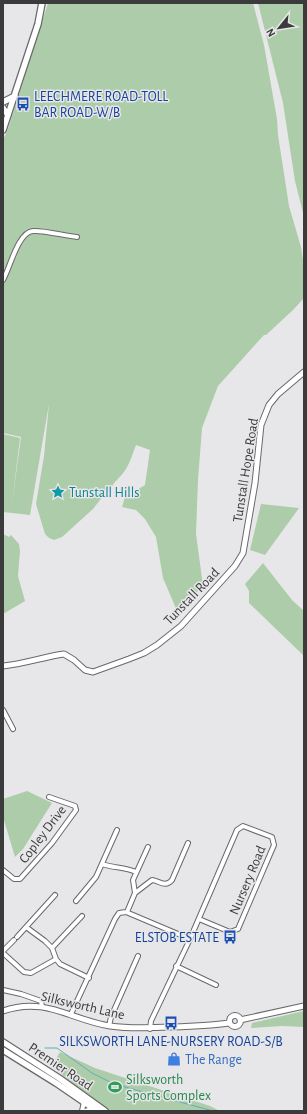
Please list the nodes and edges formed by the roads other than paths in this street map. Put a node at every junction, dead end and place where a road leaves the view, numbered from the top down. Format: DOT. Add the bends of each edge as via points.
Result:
graph roads {
  1 [pos="42,3"];
  2 [pos="15,96"];
  3 [pos="3,102"];
  4 [pos="3,108"];
  5 [pos="8,115"];
  6 [pos="3,130"];
  7 [pos="77,237"];
  8 [pos="3,280"];
  9 [pos="304,372"];
  10 [pos="238,561"];
  11 [pos="3,666"];
  12 [pos="3,710"];
  13 [pos="13,729"];
  14 [pos="49,797"];
  15 [pos="117,830"];
  16 [pos="188,842"];
  17 [pos="148,847"];
  18 [pos="102,864"];
  19 [pos="3,870"];
  20 [pos="136,872"];
  21 [pos="135,893"];
  22 [pos="55,895"];
  23 [pos="76,901"];
  24 [pos="128,912"];
  25 [pos="82,916"];
  26 [pos="199,919"];
  27 [pos="26,928"];
  28 [pos="190,939"];
  29 [pos="52,948"];
  30 [pos="3,952"];
  31 [pos="138,956"];
  32 [pos="56,959"];
  33 [pos="176,966"];
  34 [pos="89,978"];
  35 [pos="216,985"];
  36 [pos="3,990"];
  37 [pos="42,1006"];
  38 [pos="304,1006"];
  39 [pos="3,1011"];
  40 [pos="72,1014"];
  41 [pos="240,1020"];
  42 [pos="229,1023"];
  43 [pos="109,1026"];
  44 [pos="150,1029"];
  45 [pos="3,1042"];
  46 [pos="3,1050"];
  47 [pos="84,1102"];
  48 [pos="95,1109"];
  49 [pos="82,1111"];
  50 [pos="85,1111"];
  51 [pos="105,1111"];
  1 -- 2 [label="main road" via="38,24"];
  2 -- 3 [label="main road"];
  2 -- 5 [label="main road"];
  4 -- 5 [label="main road"];
  5 -- 6 [label="main road"];
  7 -- 8 [label="street" via="35,230 26,234 18,244"];
  9 -- 10 [label="street, Tunstall Hope Road" via="269,405 261,425 255,483 243,554"];
  10 -- 11 [label="street, Tunstall Road" via="181,626 157,645 129,659 93,672 85,670 64,654"];
  12 -- 13 [label="street"];
  14 -- 19 [label="street, Copley Drive" via="72,805 76,810 24,876 14,879"];
  15 -- 18 [label="street"];
  16 -- 21 [label="street" via="170,883 163,884 152,880"];
  17 -- 20 [label="street"];
  18 -- 20 [label="street"];
  18 -- 23 [label="street" via="96,877"];
  20 -- 21 [label="street" via="133,880"];
  21 -- 24 [label="street"];
  22 -- 27 [label="street"];
  24 -- 28 [label="street"];
  24 -- 34 [label="street" via="120,912 116,917"];
  25 -- 29 [label="street"];
  26 -- 26 [label="street, Nursery Road" via="237,830 243,826 272,837 274,845 238,929 230,932"];
  26 -- 28 [label="street, Nursery Road"];
  27 -- 29 [label="street"];
  27 -- 30 [label="street"];
  28 -- 33 [label="street, Nursery Road"];
  29 -- 32 [label="street"];
  30 -- 32 [label="street" via="24,972 30,973"];
  31 -- 43 [label="street"];
  32 -- 34 [label="street" via="72,971"];
  33 -- 35 [label="street"];
  33 -- 44 [label="street, Nursery Road" via="151,1021"];
  34 -- 40 [label="street"];
  36 -- 37 [label="street" via="42,1002"];
  37 -- 39 [label="street, Silksworth Lane" via="21,1006"];
  37 -- 40 [label="street, Silksworth Lane"];
  38 -- 41 [label="street, Silksworth Lane"];
  40 -- 43 [label="street, Silksworth Lane"];
  41 -- 42 [label="street, Silksworth Lane" via="236,1027"];
  41 -- 42 [label="street, Silksworth Lane" via="239,1017 230,1017"];
  42 -- 44 [label="street, Silksworth Lane"];
  43 -- 44 [label="street, Silksworth Lane"];
  45 -- 51 [label="main road, Premier Road"];
  46 -- 47 [label="main road, Premier Road"];
  47 -- 48 [label="main road, Premier Road"];
  47 -- 49 [label="street"];
  48 -- 50 [label="street"];
}
